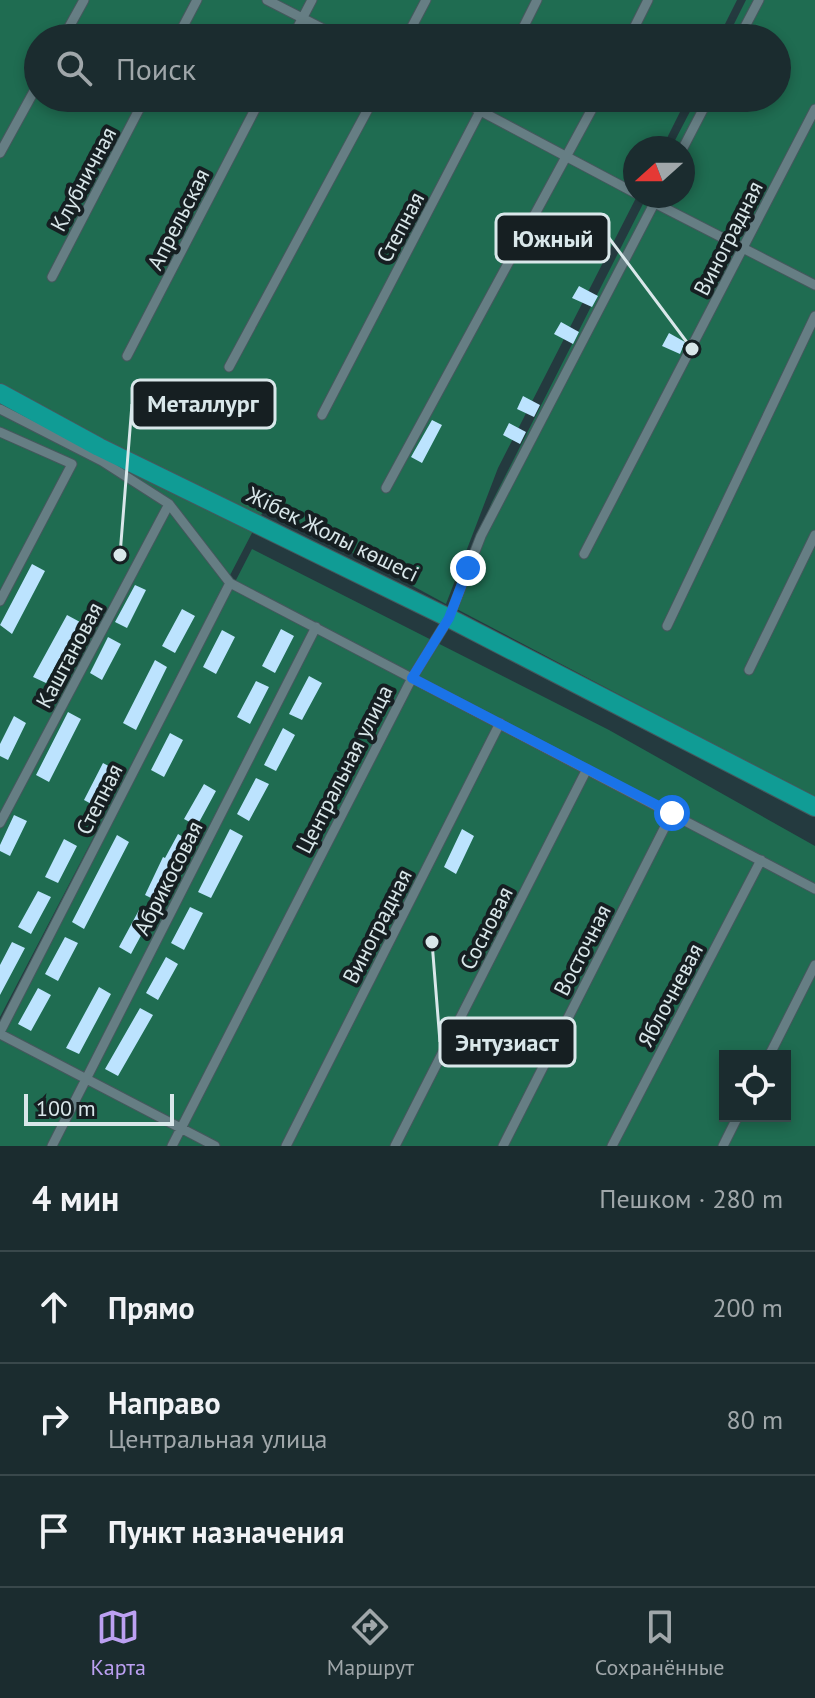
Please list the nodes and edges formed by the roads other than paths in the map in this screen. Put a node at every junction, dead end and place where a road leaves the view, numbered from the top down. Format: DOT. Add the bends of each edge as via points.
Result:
graph roads {
  1 [pos="84,0"];
  2 [pos="197,0"];
  3 [pos="267,0"];
  4 [pos="312,0"];
  5 [pos="426,0"];
  6 [pos="537,0"];
  7 [pos="648,0"];
  8 [pos="759,0"];
  9 [pos="302,18"];
  10 [pos="71,24"];
  11 [pos="184,24"];
  12 [pos="299,24"];
  13 [pos="314,24"];
  14 [pos="413,24"];
  15 [pos="525,24"];
  16 [pos="636,24"];
  17 [pos="746,24"];
  18 [pos="24,109"];
  19 [pos="815,109"];
  20 [pos="138,112"];
  21 [pos="254,112"];
  22 [pos="366,112"];
  23 [pos="480,112"];
  24 [pos="483,112"];
  25 [pos="591,112"];
  26 [pos="702,112"];
  27 [pos="689,136"];
  28 [pos="0,153"];
  29 [pos="569,156"];
  30 [pos="623,186"];
  31 [pos="652,208"];
  32 [pos="670,208"];
  33 [pos="743,248"];
  34 [pos="52,277"];
  35 [pos="815,285"];
  36 [pos="815,316"];
  37 [pos="127,356"];
  38 [pos="229,367"];
  39 [pos="0,393"];
  40 [pos="0,409"];
  41 [pos="322,415"];
  42 [pos="0,432"];
  43 [pos="386,488"];
  44 [pos="169,504"];
  45 [pos="815,535"];
  46 [pos="584,554"];
  47 [pos="230,583"];
  48 [pos="0,601"];
  49 [pos="449,618"];
  50 [pos="667,626"];
  51 [pos="316,627"];
  52 [pos="749,670"];
  53 [pos="412,678"];
  54 [pos="500,723"];
  55 [pos="587,769"];
  56 [pos="815,807"];
  57 [pos="672,813"];
  58 [pos="0,823"];
  59 [pos="761,860"];
  60 [pos="815,889"];
  61 [pos="815,965"];
  62 [pos="0,1033"];
  63 [pos="772,1050"];
  64 [pos="85,1081"];
  65 [pos="735,1122"];
  66 [pos="180,1129"];
  67 [pos="52,1146"];
  68 [pos="172,1146"];
  69 [pos="215,1146"];
  70 [pos="286,1146"];
  71 [pos="395,1146"];
  72 [pos="503,1146"];
  73 [pos="612,1146"];
  74 [pos="723,1146"];
  1 -- 10 [label="street"];
  2 -- 11 [label="street"];
  3 -- 9 [label="street"];
  4 -- 9 [label="street"];
  5 -- 14 [label="street"];
  6 -- 15 [label="street"];
  7 -- 16 [label="street"];
  8 -- 17 [label="street"];
  9 -- 12 [label="street"];
  9 -- 13 [label="street"];
  18 -- 28 [label="street"];
  19 -- 33 [label="street, Виноградная"];
  20 -- 34 [label="street, Клубничная"];
  21 -- 37 [label="street, Апрельская"];
  22 -- 38 [label="street"];
  23 -- 41 [label="street, Степная"];
  24 -- 29 [label="street"];
  25 -- 29 [label="street"];
  26 -- 27 [label="street"];
  29 -- 30 [label="street"];
  29 -- 43 [label="street"];
  31 -- 49 [label="street, Центральная улица" via="481,536"];
  32 -- 33 [label="street"];
  33 -- 35 [label="street"];
  33 -- 46 [label="street, Виноградная"];
  36 -- 50 [label="street"];
  39 -- 49 [label="highway, Жібек Жолы көшесі"];
  40 -- 44 [label="street" via="102,461"];
  42 -- 48 [label="street" via="72,464"];
  44 -- 47 [label="street"];
  44 -- 58 [label="street, Каштановая"];
  45 -- 52 [label="street"];
  47 -- 51 [label="street"];
  47 -- 62 [label="street, Степная"];
  49 -- 53 [label="street, Центральная улица"];
  49 -- 56 [label="highway, Жібек Жолы көшесі"];
  51 -- 53 [label="street"];
  51 -- 64 [label="street, Абрикосовая"];
  53 -- 54 [label="street"];
  53 -- 66 [label="street, Центральная улица"];
  54 -- 55 [label="street"];
  54 -- 70 [label="street, Виноградная"];
  55 -- 57 [label="street"];
  55 -- 71 [label="street, Сосновая"];
  57 -- 59 [label="street"];
  57 -- 72 [label="street, Восточная"];
  59 -- 60 [label="street"];
  59 -- 73 [label="street, Яблочневая"];
  61 -- 63 [label="street"];
  62 -- 64 [label="street"];
  64 -- 66 [label="street"];
  64 -- 67 [label="street, Абрикосовая"];
  65 -- 74 [label="street"];
  66 -- 68 [label="street, Центральная улица"];
  66 -- 69 [label="street"];
}
